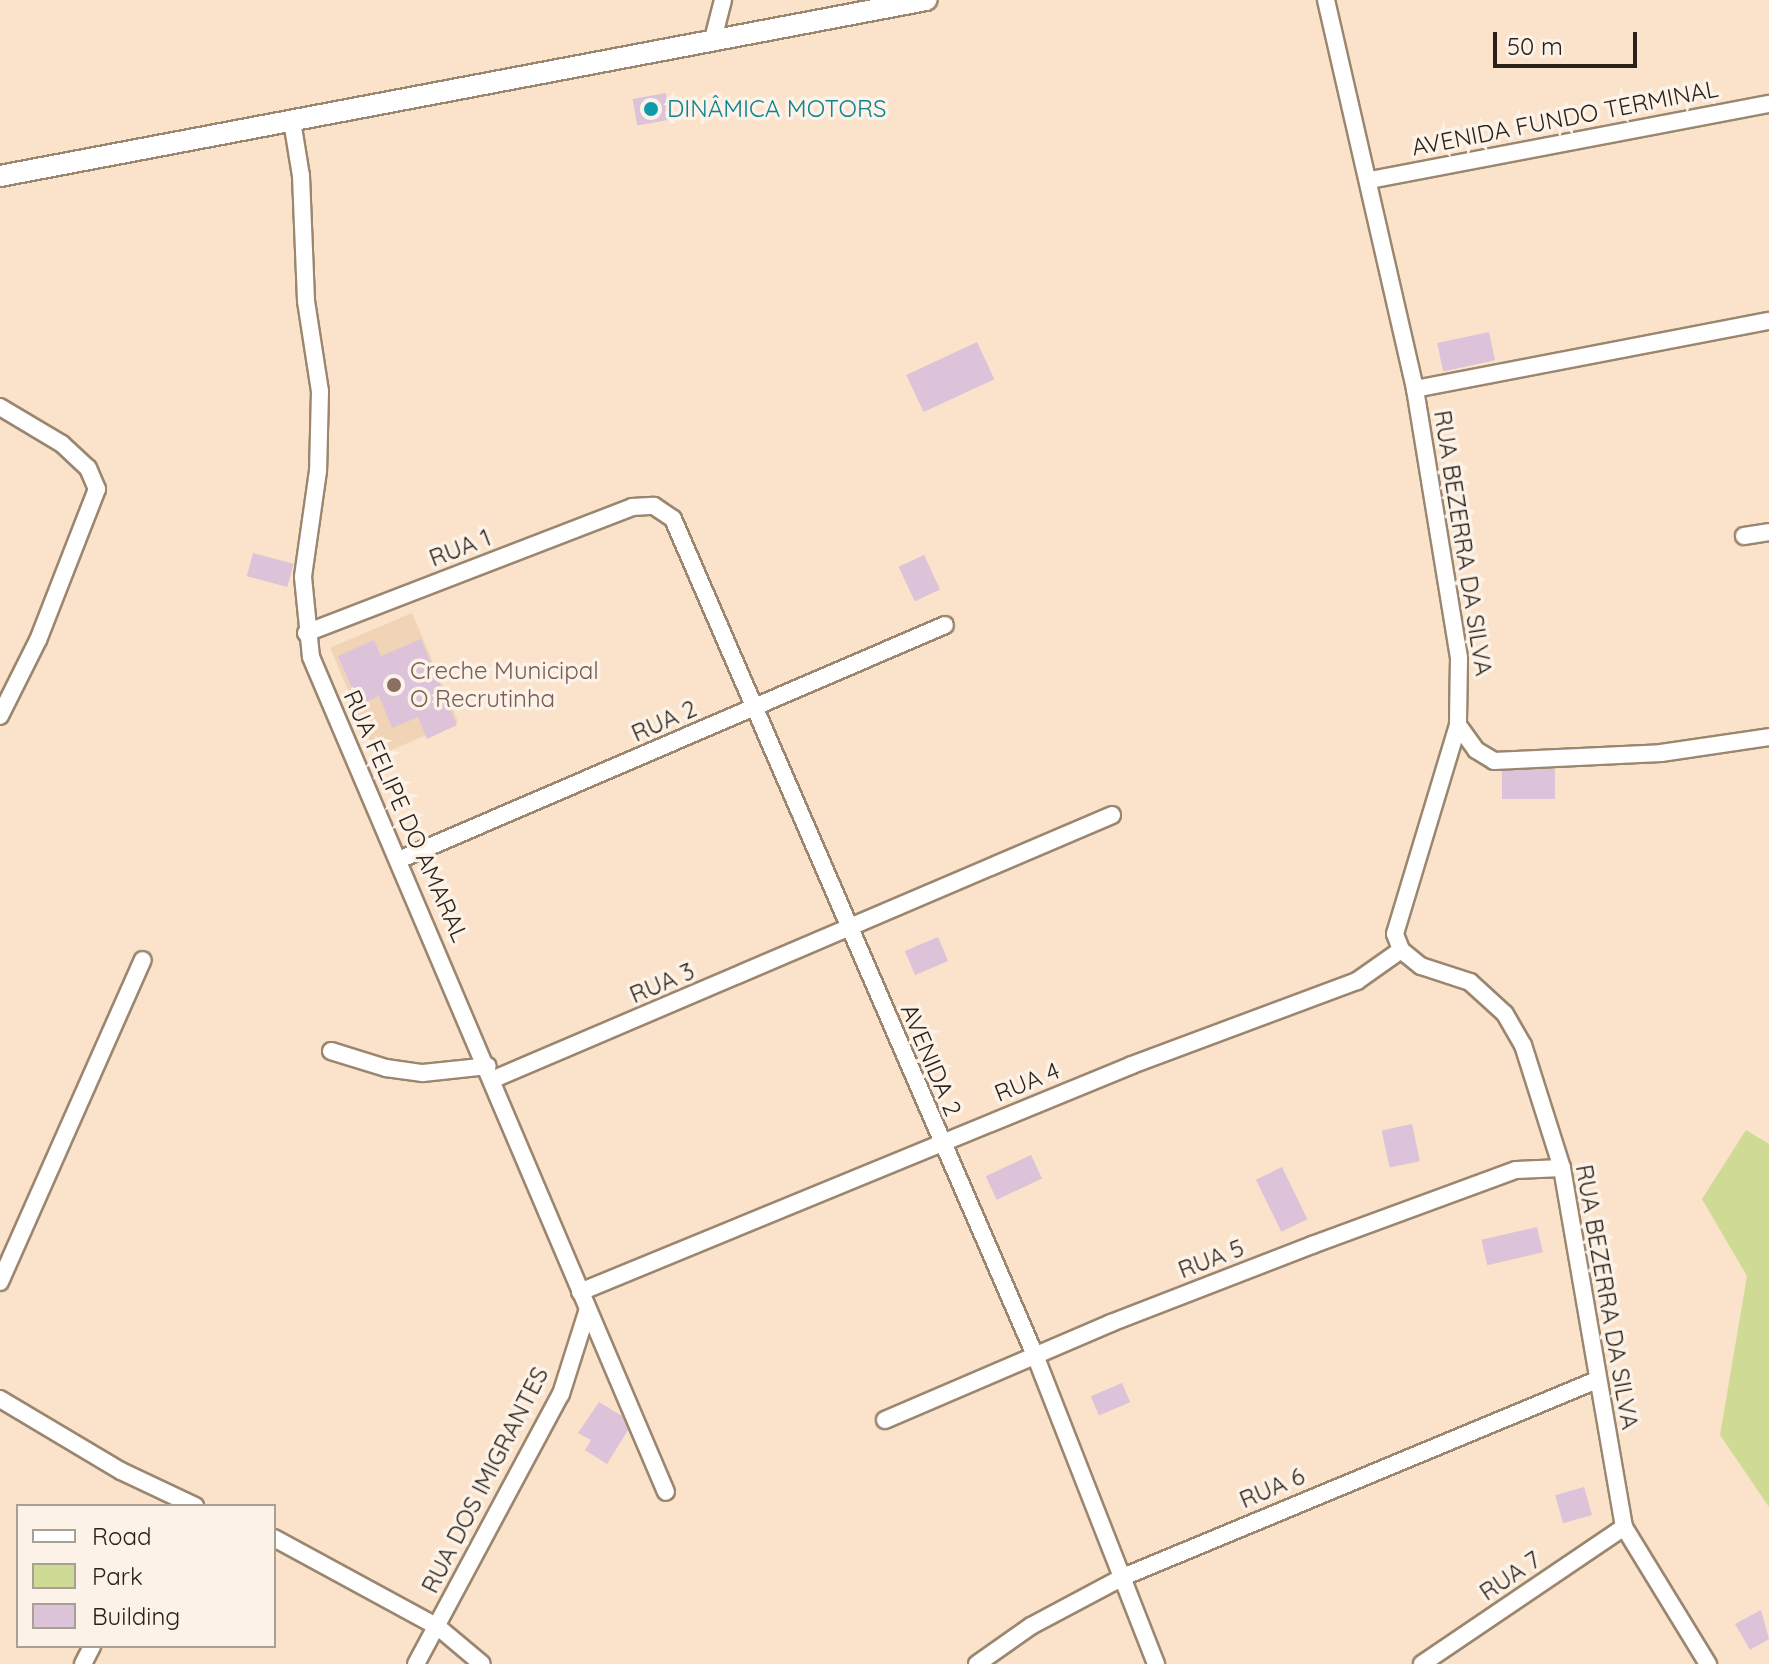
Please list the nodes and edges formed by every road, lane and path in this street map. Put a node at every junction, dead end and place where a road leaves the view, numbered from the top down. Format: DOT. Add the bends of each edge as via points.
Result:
graph roads {
  1 [pos="723,0"];
  2 [pos="926,0"];
  3 [pos="1326,0"];
  4 [pos="713,39"];
  5 [pos="1769,104"];
  6 [pos="292,121"];
  7 [pos="0,176"];
  8 [pos="1370,180"];
  9 [pos="1769,321"];
  10 [pos="1415,389"];
  11 [pos="0,407"];
  12 [pos="632,507"];
  13 [pos="1769,532"];
  14 [pos="1744,536"];
  15 [pos="945,625"];
  16 [pos="306,633"];
  17 [pos="751,710"];
  18 [pos="0,716"];
  19 [pos="1458,725"];
  20 [pos="1769,737"];
  21 [pos="1112,815"];
  22 [pos="401,859"];
  23 [pos="849,930"];
  24 [pos="1398,942"];
  25 [pos="143,960"];
  26 [pos="331,1051"];
  27 [pos="491,1073"];
  28 [pos="940,1142"];
  29 [pos="1562,1168"];
  30 [pos="0,1282"];
  31 [pos="580,1292"];
  32 [pos="587,1312"];
  33 [pos="1035,1355"];
  34 [pos="1597,1380"];
  35 [pos="0,1399"];
  36 [pos="885,1420"];
  37 [pos="666,1492"];
  38 [pos="164,1500"];
  39 [pos="185,1504"];
  40 [pos="1624,1527"];
  41 [pos="276,1539"];
  42 [pos="1123,1577"];
  43 [pos="438,1627"];
  44 [pos="416,1664"];
  45 [pos="482,1664"];
  46 [pos="977,1664"];
  47 [pos="1156,1664"];
  48 [pos="1422,1664"];
  49 [pos="1708,1664"];
  1 -- 4 [label="street"];
  2 -- 4 [label="street"];
  3 -- 8 [label="street, RUA BEZERRA DA SILVA"];
  4 -- 6 [label="street"];
  5 -- 8 [label="street, AVENIDA FUNDO TERMINAL"];
  6 -- 7 [label="street"];
  6 -- 16 [label="street, RUA FELIPE DO AMARAL" via="301,176 306,301 320,391 318,471 303,577"];
  8 -- 10 [label="street, RUA BEZERRA DA SILVA"];
  9 -- 10 [label="street"];
  10 -- 19 [label="street, RUA BEZERRA DA SILVA" via="1459,658"];
  11 -- 18 [label="street" via="62,444 88,468 95,500 38,640"];
  12 -- 16 [label="street, RUA 1"];
  12 -- 17 [label="street, AVENIDA 2" via="654,506 673,519"];
  13 -- 14 [label="street"];
  15 -- 17 [label="street, RUA 2"];
  16 -- 22 [label="street, RUA FELIPE DO AMARAL" via="320,680"];
  17 -- 22 [label="street, RUA 2"];
  17 -- 23 [label="street, AVENIDA 2"];
  19 -- 20 [label="street" via="1476,750 1494,761 1661,753"];
  19 -- 24 [label="street, RUA BEZERRA DA SILVA" via="1424,823"];
  21 -- 23 [label="street, RUA 3"];
  22 -- 27 [label="street, RUA FELIPE DO AMARAL"];
  23 -- 27 [label="street, RUA 3"];
  23 -- 28 [label="street, AVENIDA 2"];
  24 -- 28 [label="street, RUA 4" via="1357,981"];
  24 -- 29 [label="street, RUA BEZERRA DA SILVA" via="1421,966 1470,982 1505,1014 1523,1045"];
  25 -- 30 [label="street"];
  26 -- 27 [label="street, RUA 3" via="386,1068"];
  27 -- 31 [label="street, RUA FELIPE DO AMARAL"];
  28 -- 31 [label="street, RUA 4"];
  28 -- 33 [label="street, AVENIDA 2"];
  29 -- 33 [label="street, RUA 5" via="1516,1170"];
  29 -- 34 [label="street, RUA BEZERRA DA SILVA"];
  31 -- 32 [label="street, RUA FELIPE DO AMARAL"];
  32 -- 37 [label="street, RUA FELIPE DO AMARAL"];
  32 -- 43 [label="street, RUA DOS IMIGRANTES" via="561,1394"];
  33 -- 36 [label="street, RUA 5"];
  33 -- 42 [label="street, AVENIDA 2"];
  34 -- 40 [label="street, RUA BEZERRA DA SILVA"];
  34 -- 42 [label="street, RUA 6"];
  35 -- 38 [label="street"];
  38 -- 39 [label="street"];
  40 -- 48 [label="street, RUA 7"];
  40 -- 49 [label="street, RUA BEZERRA DA SILVA"];
  41 -- 43 [label="street"];
  42 -- 46 [label="street, RUA 6" via="1031,1626"];
  42 -- 47 [label="street, AVENIDA 2"];
  43 -- 44 [label="street, RUA DOS IMIGRANTES"];
  43 -- 45 [label="street"];
}
